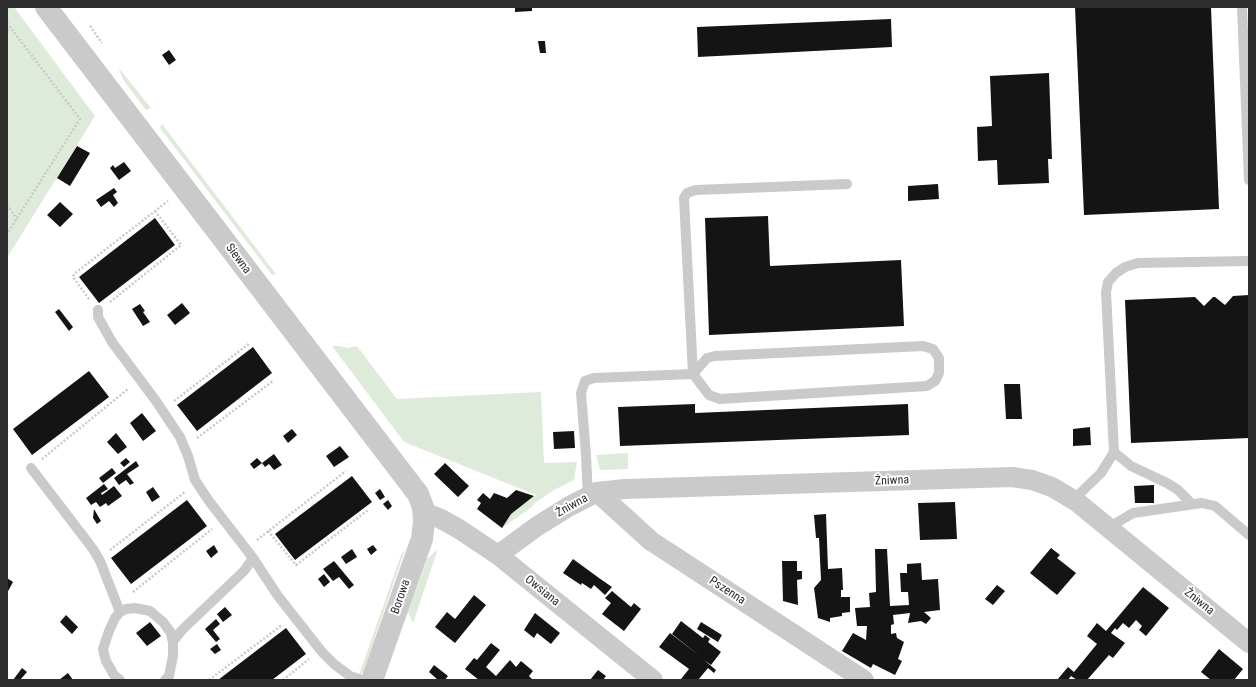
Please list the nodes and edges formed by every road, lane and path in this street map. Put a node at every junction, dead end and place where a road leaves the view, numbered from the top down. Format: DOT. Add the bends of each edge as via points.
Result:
graph roads {
  1 [pos="46,7"];
  2 [pos="1242,7"];
  3 [pos="7,23"];
  4 [pos="10,28"];
  5 [pos="7,31"];
  6 [pos="1249,180"];
  7 [pos="847,184"];
  8 [pos="173,197"];
  9 [pos="7,206"];
  10 [pos="155,211"];
  11 [pos="17,218"];
  12 [pos="7,234"];
  13 [pos="1249,260"];
  14 [pos="98,310"];
  15 [pos="250,343"];
  16 [pos="693,374"];
  17 [pos="140,379"];
  18 [pos="273,381"];
  19 [pos="162,409"];
  20 [pos="184,448"];
  21 [pos="1114,452"];
  22 [pos="31,468"];
  23 [pos="346,471"];
  24 [pos="197,483"];
  25 [pos="592,495"];
  26 [pos="1073,500"];
  27 [pos="1192,504"];
  28 [pos="368,510"];
  29 [pos="424,512"];
  30 [pos="223,520"];
  31 [pos="1108,528"];
  32 [pos="268,531"];
  33 [pos="1249,535"];
  34 [pos="246,549"];
  35 [pos="498,555"];
  36 [pos="253,558"];
  37 [pos="98,559"];
  38 [pos="119,608"];
  39 [pos="294,616"];
  40 [pos="173,641"];
  41 [pos="1249,643"];
  42 [pos="321,650"];
  43 [pos="169,679"];
  44 [pos="120,680"];
  45 [pos="209,680"];
  46 [pos="283,680"];
  47 [pos="362,680"];
  48 [pos="372,680"];
  49 [pos="654,680"];
  50 [pos="864,680"];
  1 -- 29 [label="street, Siewna" via="418,494"];
  2 -- 6 [label="lane"];
  3 -- 4 [label="path"];
  4 -- 5 [label="path"];
  4 -- 11 [label="path" via="80,119"];
  7 -- 16 [label="lane" via="696,190 688,193 684,198"];
  8 -- 10 [label="path"];
  9 -- 11 [label="path"];
  10 -- 14 [label="path" via="74,274 73,277"];
  10 -- 14 [label="path" via="181,245"];
  11 -- 12 [label="path"];
  13 -- 21 [label="lane" via="1138,264 1116,273 1108,282 1106,292"];
  14 -- 17 [label="lane" via="98,316 112,342"];
  15 -- 19 [label="path"];
  16 -- 16 [label="lane" via="709,395 720,399 927,386 935,381 939,373 939,358 933,349 923,346 715,356 707,358"];
  16 -- 25 [label="lane" via="594,378 585,381 581,393"];
  17 -- 19 [label="lane"];
  17 -- 22 [label="path"];
  18 -- 20 [label="path"];
  19 -- 20 [label="lane"];
  20 -- 24 [label="lane"];
  21 -- 26 [label="lane" via="1101,473"];
  21 -- 27 [label="lane" via="1131,466 1178,490"];
  22 -- 37 [label="lane"];
  23 -- 32 [label="path"];
  24 -- 30 [label="lane"];
  24 -- 37 [label="path"];
  25 -- 26 [label="street, Żniwna" via="625,489 1012,477 1052,487"];
  25 -- 35 [label="street, Żniwna" via="568,507"];
  25 -- 50 [label="street, Pszenna" via="651,541"];
  26 -- 31 [label="street, Żniwna"];
  27 -- 31 [label="lane" via="1133,513"];
  27 -- 33 [label="lane" via="1215,506"];
  28 -- 32 [label="path" via="296,566"];
  29 -- 35 [label="street, Owsiana" via="459,529"];
  29 -- 48 [label="street, Borowa" via="422,539"];
  30 -- 34 [label="lane"];
  30 -- 38 [label="path"];
  31 -- 41 [label="street, Żniwna"];
  32 -- 34 [label="path"];
  34 -- 36 [label="lane"];
  35 -- 49 [label="street, Owsiana"];
  36 -- 39 [label="lane"];
  36 -- 40 [label="lane" via="244,571"];
  37 -- 38 [label="lane"];
  38 -- 40 [label="lane" via="150,611 163,622"];
  38 -- 44 [label="lane" via="103,649 106,661"];
  39 -- 42 [label="lane"];
  39 -- 45 [label="path"];
  40 -- 43 [label="lane"];
  42 -- 46 [label="path"];
  42 -- 47 [label="lane" via="350,676"];
}
